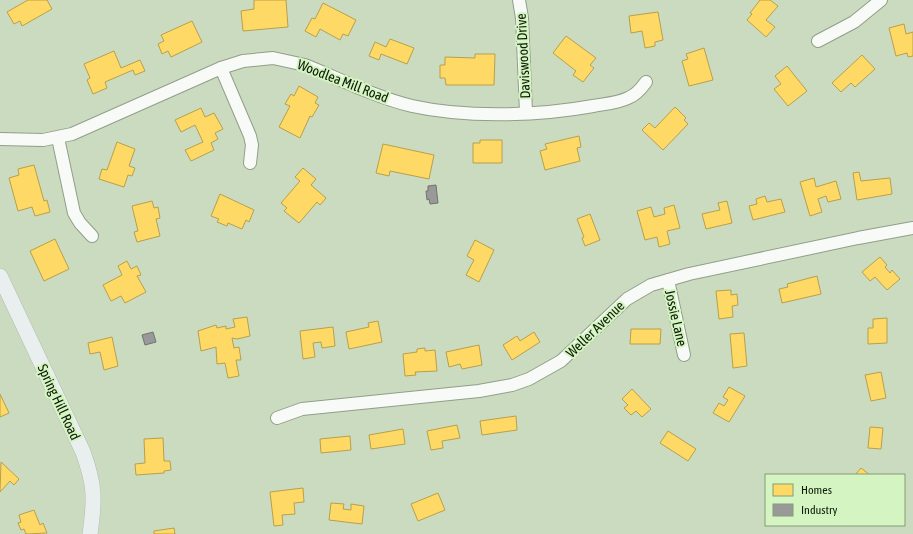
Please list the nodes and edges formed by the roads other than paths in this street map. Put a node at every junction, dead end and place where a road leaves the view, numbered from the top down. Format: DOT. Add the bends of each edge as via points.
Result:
graph roads {
  1 [pos="519,0"];
  2 [pos="881,0"];
  3 [pos="818,41"];
  4 [pos="221,68"];
  5 [pos="646,82"];
  6 [pos="526,112"];
  7 [pos="58,138"];
  8 [pos="0,139"];
  9 [pos="250,163"];
  10 [pos="913,228"];
  11 [pos="92,236"];
  12 [pos="0,276"];
  13 [pos="668,280"];
  14 [pos="684,355"];
  15 [pos="277,418"];
  16 [pos="90,534"];
  1 -- 6 [label="street, Daviswood Drive"];
  2 -- 3 [label="street" via="854,22"];
  4 -- 6 [label="street, Woodlea Mill Road" via="243,61 273,58 305,65 388,99 413,106 464,113"];
  4 -- 7 [label="street, Woodlea Mill Road"];
  4 -- 9 [label="street" via="250,136"];
  5 -- 6 [label="street, Woodlea Mill Road" via="628,99 579,109"];
  7 -- 8 [label="street, Woodlea Mill Road"];
  7 -- 11 [label="street" via="74,213"];
  10 -- 13 [label="street, Weller Avenue" via="850,239"];
  12 -- 16 [label="main road, Spring Hill Road" via="91,474 94,500"];
  13 -- 14 [label="street, Jossie Lane"];
  13 -- 15 [label="street, Weller Avenue" via="651,285 627,299 574,351 529,379 479,391 302,409"];
}
